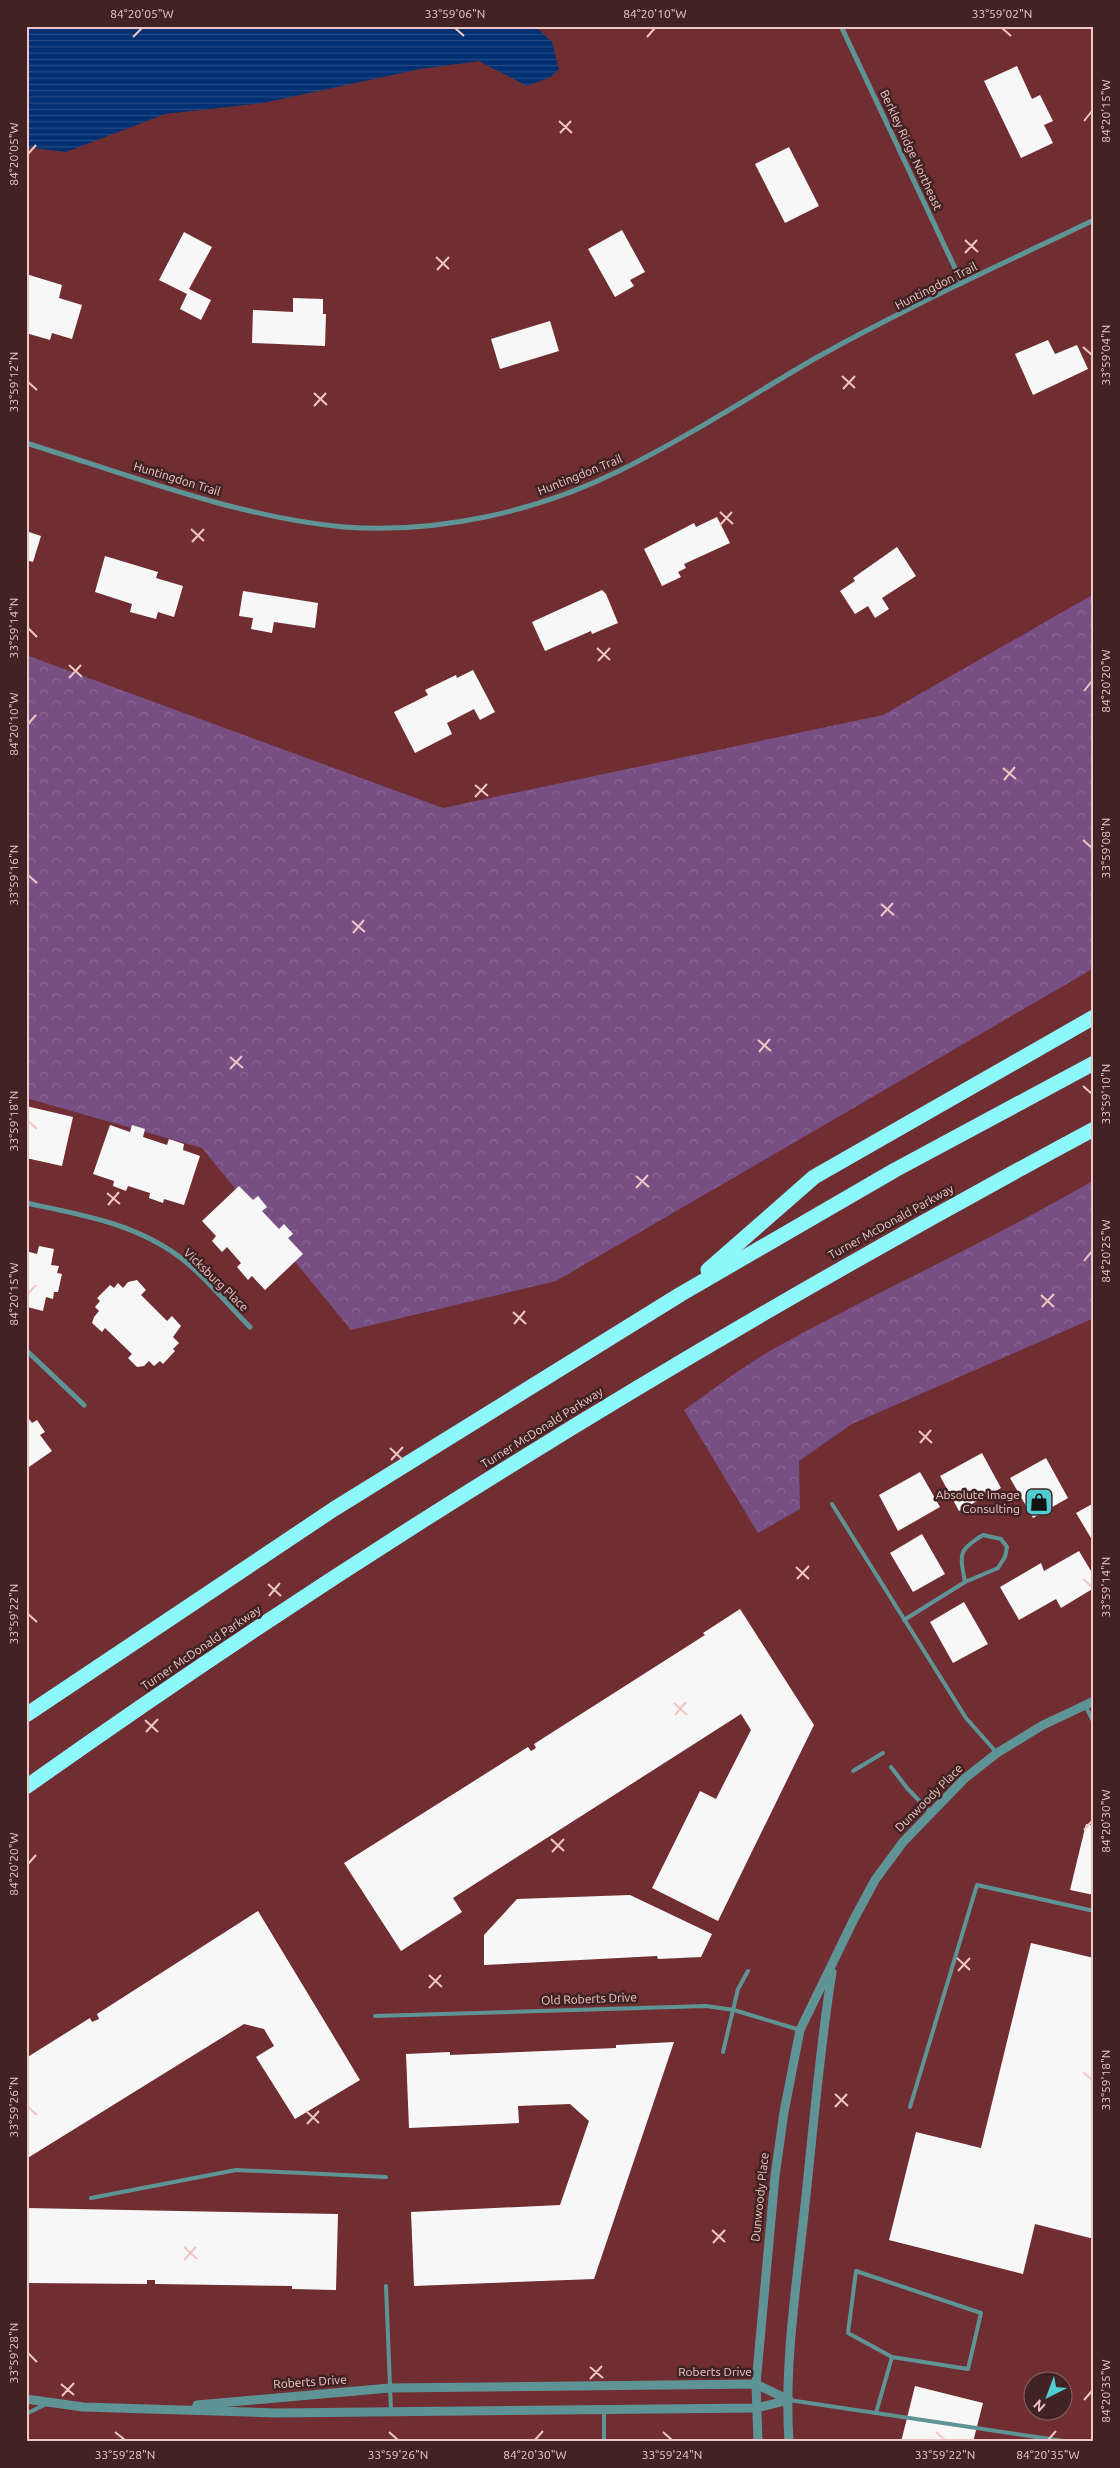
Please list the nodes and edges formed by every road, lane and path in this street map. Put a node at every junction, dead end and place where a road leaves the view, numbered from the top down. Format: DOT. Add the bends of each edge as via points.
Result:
graph roads {
  1 [pos="841,26"];
  2 [pos="1094,220"];
  3 [pos="962,283"];
  4 [pos="26,443"];
  5 [pos="1094,1017"];
  6 [pos="1094,1063"];
  7 [pos="1094,1129"];
  8 [pos="26,1203"];
  9 [pos="681,1294"];
  10 [pos="250,1328"];
  11 [pos="26,1350"];
  12 [pos="84,1405"];
  13 [pos="832,1504"];
  14 [pos="965,1582"];
  15 [pos="904,1620"];
  16 [pos="1094,1701"];
  17 [pos="1085,1705"];
  18 [pos="26,1715"];
  19 [pos="1094,1723"];
  20 [pos="883,1753"];
  21 [pos="997,1753"];
  22 [pos="891,1766"];
  23 [pos="853,1771"];
  24 [pos="26,1786"];
  25 [pos="930,1812"];
  26 [pos="1094,1912"];
  27 [pos="833,1965"];
  28 [pos="748,1971"];
  29 [pos="734,2010"];
  30 [pos="375,2016"];
  31 [pos="800,2030"];
  32 [pos="723,2052"];
  33 [pos="910,2107"];
  34 [pos="386,2178"];
  35 [pos="91,2198"];
  36 [pos="386,2286"];
  37 [pos="892,2357"];
  38 [pos="756,2384"];
  39 [pos="390,2388"];
  40 [pos="26,2399"];
  41 [pos="789,2400"];
  42 [pos="47,2403"];
  43 [pos="756,2408"];
  44 [pos="166,2409"];
  45 [pos="604,2410"];
  46 [pos="391,2411"];
  47 [pos="876,2413"];
  48 [pos="26,2414"];
  49 [pos="604,2442"];
  50 [pos="758,2442"];
  51 [pos="789,2442"];
  52 [pos="1070,2442"];
  1 -- 3 [label="street, Berkley Ridge Northeast"];
  2 -- 3 [label="street, Huntingdon Trail"];
  3 -- 4 [label="street, Huntingdon Trail" via="816,358 710,422 617,472 536,504 455,522 348,527 294,521 237,508"];
  5 -- 9 [label="highway" via="814,1177"];
  6 -- 9 [label="highway" via="887,1175"];
  7 -- 24 [label="highway, Turner McDonald Parkway" via="830,1274 549,1441 238,1640"];
  8 -- 10 [label="street, Vicksburg Place" via="102,1219 136,1231 164,1246 186,1262"];
  9 -- 18 [label="highway" via="334,1509"];
  11 -- 12 [label="street"];
  13 -- 15 [label="lane"];
  14 -- 14 [label="lane" via="998,1568 1007,1547 1001,1539 983,1536 966,1546 961,1557"];
  14 -- 15 [label="lane"];
  15 -- 21 [label="lane" via="966,1718"];
  16 -- 17 [label="street, Dunwoody Place"];
  17 -- 19 [label="lane"];
  17 -- 21 [label="street, Dunwoody Place" via="1042,1725"];
  20 -- 23 [label="lane"];
  21 -- 25 [label="street, Dunwoody Place"];
  22 -- 25 [label="lane"];
  25 -- 27 [label="street, Dunwoody Place" via="902,1842 875,1880"];
  26 -- 33 [label="lane" via="977,1885"];
  27 -- 31 [label="street, Dunwoody Place"];
  27 -- 41 [label="street, Dunwoody Place" via="819,2062 792,2332"];
  28 -- 29 [label="lane" via="738,1988"];
  29 -- 30 [label="lane, Old Roberts Drive" via="678,2006"];
  29 -- 31 [label="lane, Old Roberts Drive"];
  29 -- 32 [label="lane"];
  31 -- 38 [label="street, Dunwoody Place" via="778,2144"];
  34 -- 35 [label="lane" via="236,2170"];
  36 -- 39 [label="lane"];
  37 -- 37 [label="lane" via="968,2369 981,2313 856,2271 848,2333"];
  37 -- 47 [label="lane"];
  38 -- 39 [label="street, Roberts Drive"];
  38 -- 41 [label="street, Roberts Drive"];
  38 -- 43 [label="street, Dunwoody Place"];
  39 -- 44 [label="street, Roberts Drive"];
  39 -- 46 [label="lane"];
  40 -- 42 [label="street, Roberts Drive"];
  41 -- 43 [label="street, Roberts Drive"];
  41 -- 47 [label="lane"];
  41 -- 51 [label="street, Dunwoody Place"];
  42 -- 44 [label="street, Roberts Drive" via="111,2409"];
  42 -- 48 [label="lane"];
  43 -- 45 [label="street, Roberts Drive"];
  43 -- 50 [label="street, Dunwoody Place"];
  44 -- 46 [label="street, Roberts Drive" via="276,2413"];
  45 -- 46 [label="street, Roberts Drive"];
  45 -- 49 [label="lane"];
  47 -- 52 [label="lane"];
}
